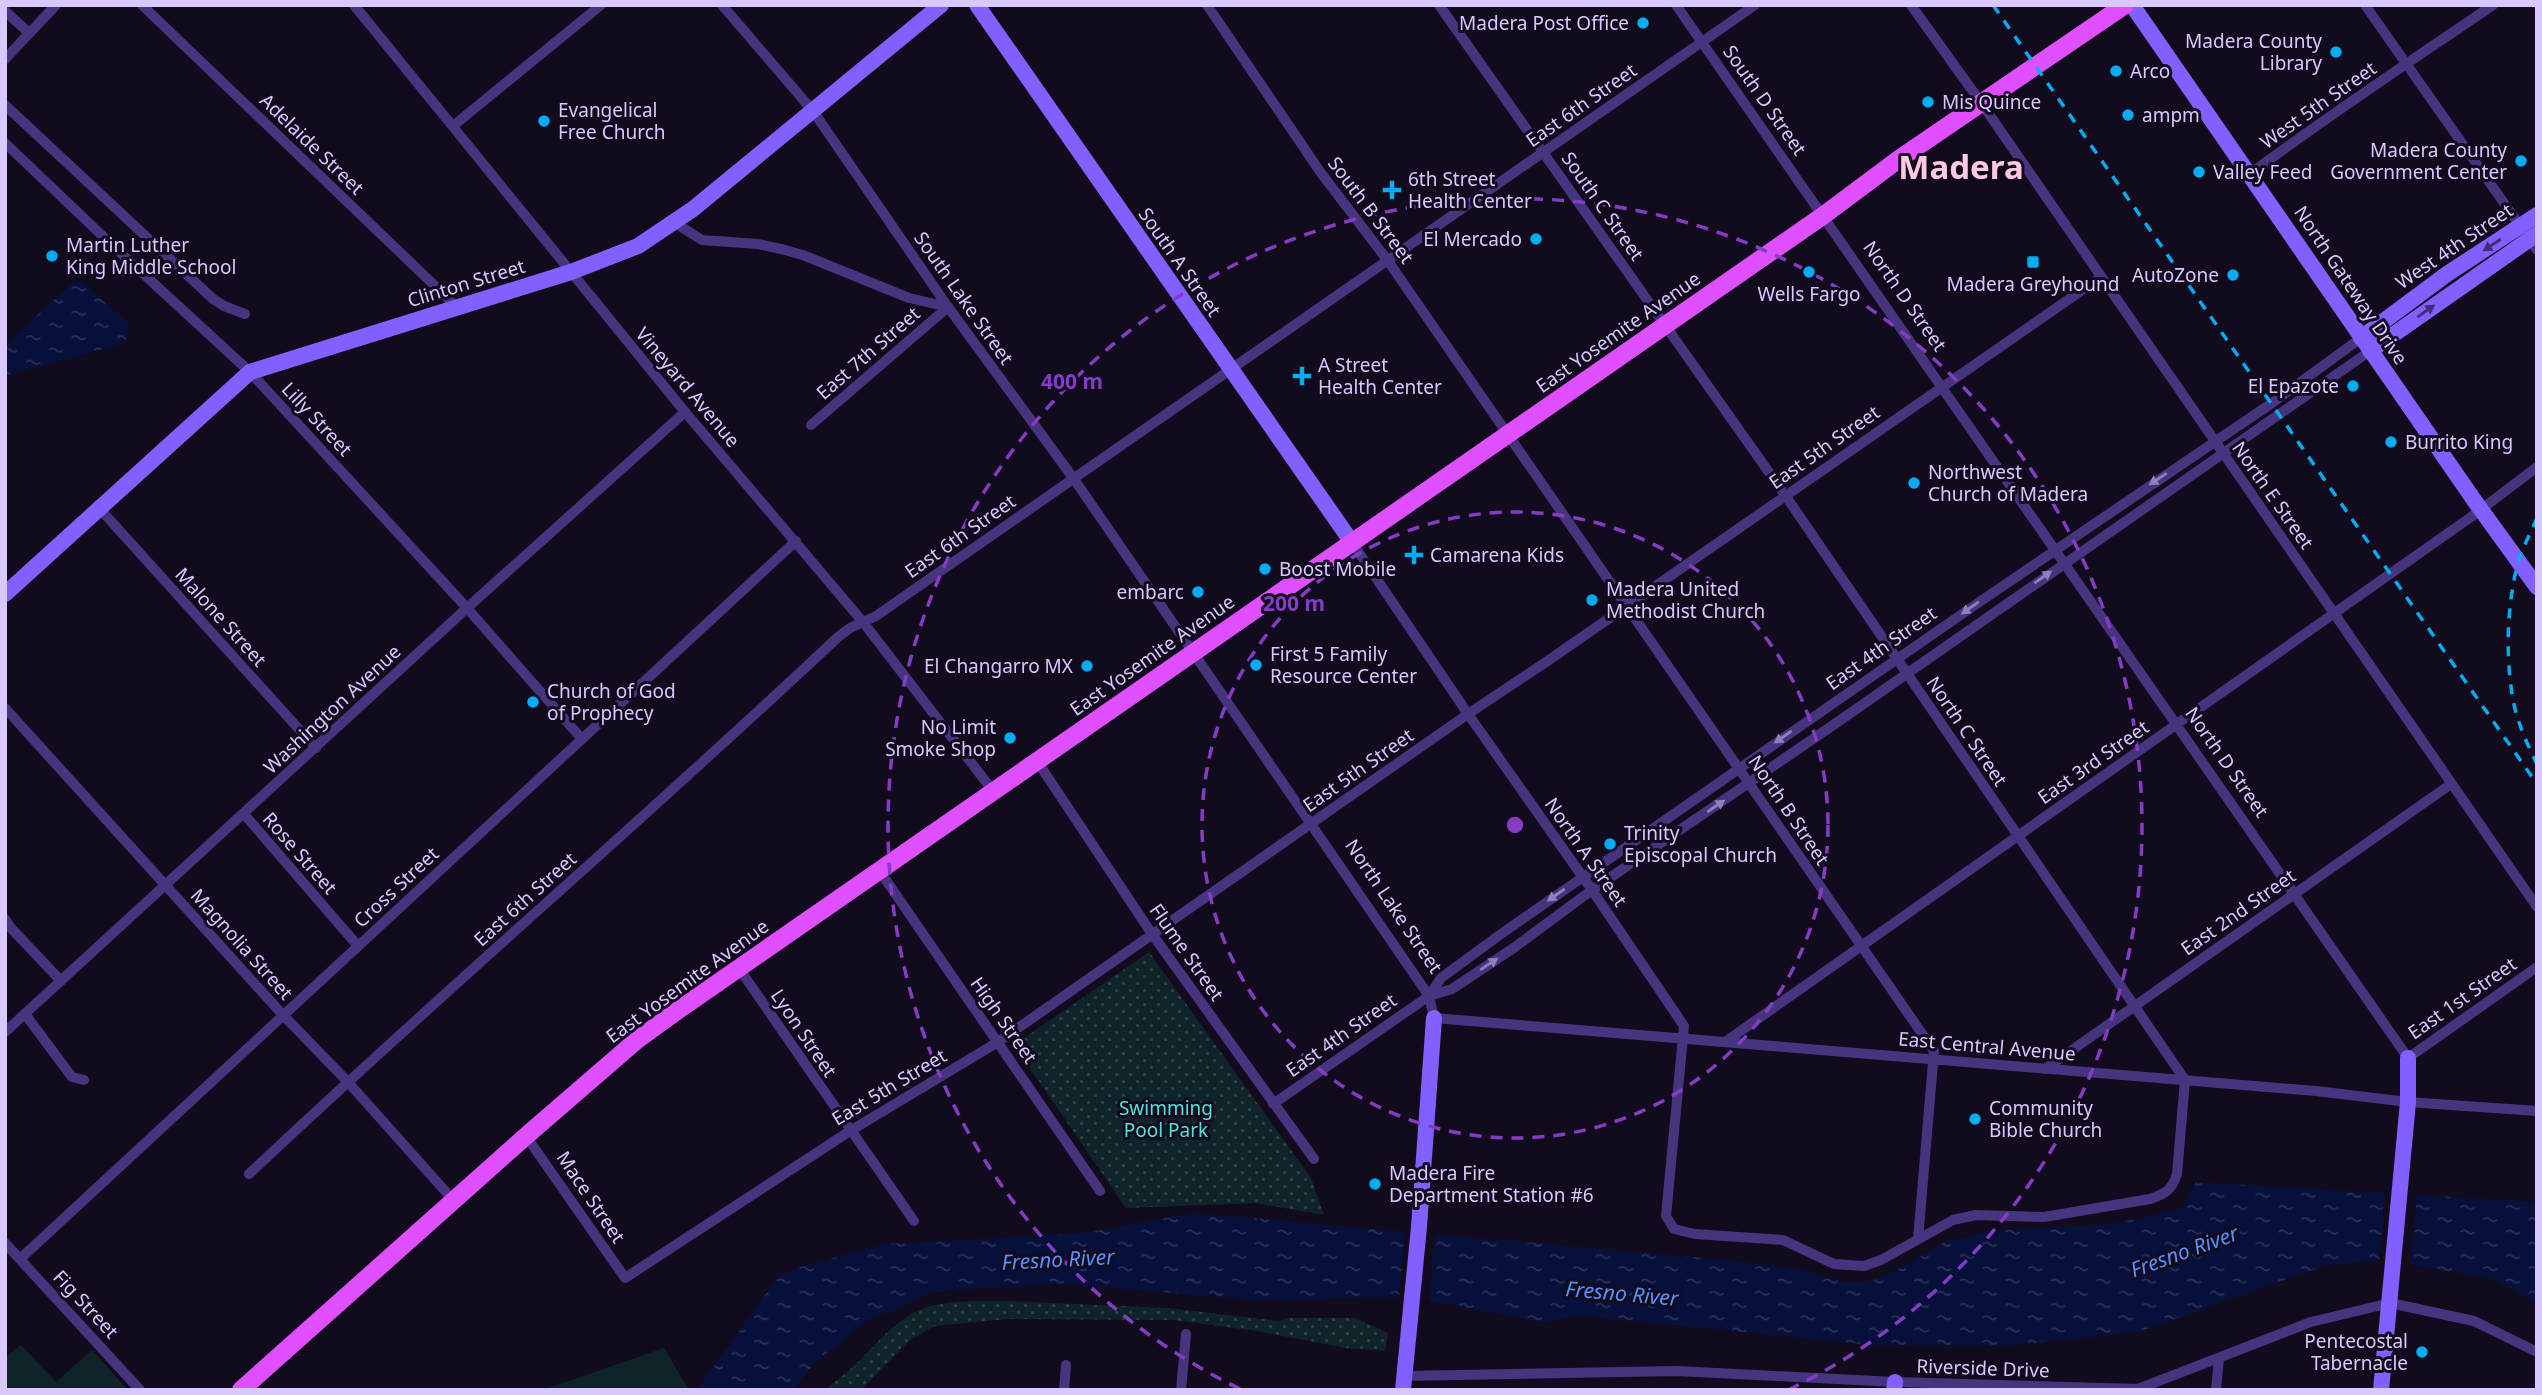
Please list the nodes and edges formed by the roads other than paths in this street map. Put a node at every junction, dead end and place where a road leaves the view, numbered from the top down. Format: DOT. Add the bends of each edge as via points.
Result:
graph roads {
  1 [pos="56,5"];
  2 [pos="142,5"];
  3 [pos="354,5"];
  4 [pos="601,5"];
  5 [pos="722,5"];
  6 [pos="941,5"];
  7 [pos="977,5"];
  8 [pos="1206,5"];
  9 [pos="1439,5"];
  10 [pos="1676,5"];
  11 [pos="1755,5"];
  12 [pos="1912,5"];
  13 [pos="2125,5"];
  14 [pos="2132,5"];
  15 [pos="2365,5"];
  16 [pos="2493,5"];
  17 [pos="5,11"];
  18 [pos="29,33"];
  19 [pos="1703,42"];
  20 [pos="5,58"];
  21 [pos="2406,65"];
  22 [pos="1982,104"];
  23 [pos="5,105"];
  24 [pos="813,111"];
  25 [pos="453,126"];
  26 [pos="5,143"];
  27 [pos="1544,152"];
  28 [pos="2250,174"];
  29 [pos="1824,215"];
  30 [pos="2537,215"];
  31 [pos="675,223"];
  32 [pos="2531,237"];
  33 [pos="1388,261"];
  34 [pos="571,272"];
  35 [pos="2101,277"];
  36 [pos="948,307"];
  37 [pos="458,308"];
  38 [pos="245,314"];
  39 [pos="1665,324"];
  40 [pos="2366,344"];
  41 [pos="1230,370"];
  42 [pos="250,372"];
  43 [pos="1942,387"];
  44 [pos="685,412"];
  45 [pos="811,425"];
  46 [pos="1508,434"];
  47 [pos="2214,441"];
  48 [pos="2223,453"];
  49 [pos="2537,467"];
  50 [pos="1074,479"];
  51 [pos="1785,495"];
  52 [pos="100,509"];
  53 [pos="2481,510"];
  54 [pos="796,541"];
  55 [pos="1351,541"];
  56 [pos="2055,550"];
  57 [pos="2064,562"];
  58 [pos="2537,587"];
  59 [pos="5,594"];
  60 [pos="1627,605"];
  61 [pos="467,608"];
  62 [pos="2334,613"];
  63 [pos="863,622"];
  64 [pos="1194,652"];
  65 [pos="1898,659"];
  66 [pos="1907,672"];
  67 [pos="5,708"];
  68 [pos="1468,713"];
  69 [pos="2176,724"];
  70 [pos="582,739"];
  71 [pos="316,748"];
  72 [pos="1037,761"];
  73 [pos="1739,768"];
  74 [pos="1749,783"];
  75 [pos="2451,784"];
  76 [pos="993,791"];
  77 [pos="244,814"];
  78 [pos="1312,823"];
  79 [pos="2016,837"];
  80 [pos="879,870"];
  81 [pos="1583,876"];
  82 [pos="165,885"];
  83 [pos="1592,890"];
  84 [pos="2294,894"];
  85 [pos="2537,907"];
  86 [pos="5,919"];
  87 [pos="1152,934"];
  88 [pos="358,946"];
  89 [pos="1860,946"];
  90 [pos="738,967"];
  91 [pos="2537,967"];
  92 [pos="61,981"];
  93 [pos="1429,996"];
  94 [pos="2134,1006"];
  95 [pos="25,1014"];
  96 [pos="283,1015"];
  97 [pos="1434,1018"];
  98 [pos="5,1032"];
  99 [pos="1683,1038"];
  100 [pos="998,1042"];
  101 [pos="1725,1042"];
  102 [pos="2408,1058"];
  103 [pos="1934,1060"];
  104 [pos="2045,1069"];
  105 [pos="84,1080"];
  106 [pos="2185,1080"];
  107 [pos="347,1081"];
  108 [pos="2408,1102"];
  109 [pos="1273,1104"];
  110 [pos="2537,1111"];
  111 [pos="850,1131"];
  112 [pos="526,1136"];
  113 [pos="1314,1159"];
  114 [pos="249,1174"];
  115 [pos="1100,1191"];
  116 [pos="454,1201"];
  117 [pos="914,1221"];
  118 [pos="1919,1239"];
  119 [pos="5,1243"];
  120 [pos="20,1259"];
  121 [pos="625,1278"];
  122 [pos="2390,1303"];
  123 [pos="1186,1334"];
  124 [pos="2537,1352"];
  125 [pos="2219,1358"];
  126 [pos="1066,1365"];
  127 [pos="1404,1383"];
  128 [pos="1894,1386"];
  129 [pos="2059,1389"];
  130 [pos="140,1390"];
  131 [pos="241,1390"];
  132 [pos="1064,1390"];
  133 [pos="1181,1390"];
  134 [pos="2216,1390"];
  135 [pos="2381,1390"];
  1 -- 18 [label="street"];
  2 -- 37 [label="street, Adelaide Street"];
  3 -- 25 [label="street, Vineyard Avenue"];
  4 -- 25 [label="street"];
  5 -- 24 [label="street, South Lake Street"];
  6 -- 24 [label="street, Clinton Street"];
  7 -- 41 [label="street, South A Street"];
  8 -- 33 [label="street, South B Street" via="1321,173"];
  9 -- 27 [label="street, South C Street"];
  10 -- 19 [label="street, South D Street"];
  11 -- 19 [label="street, East 6th Street"];
  12 -- 22 [label="street, North E Street"];
  13 -- 22 [label="main road, East Yosemite Avenue"];
  14 -- 28 [label="street, North Gateway Drive"];
  15 -- 21 [label="street"];
  16 -- 21 [label="street, West 5th Street"];
  17 -- 18 [label="street"];
  18 -- 20 [label="street"];
  19 -- 27 [label="street, East 6th Street"];
  19 -- 29 [label="street, South D Street"];
  21 -- 28 [label="street, West 5th Street"];
  21 -- 32 [label="street"];
  22 -- 29 [label="main road, East Yosemite Avenue"];
  22 -- 35 [label="street, North E Street"];
  23 -- 38 [label="street" via="213,299"];
  24 -- 31 [label="street, Clinton Street"];
  24 -- 36 [label="street, South Lake Street"];
  25 -- 34 [label="street, Vineyard Avenue"];
  26 -- 42 [label="street, Lilly Street"];
  27 -- 33 [label="street, East 6th Street"];
  27 -- 39 [label="street, South C Street"];
  28 -- 40 [label="street, North Gateway Drive"];
  29 -- 39 [label="main road, East Yosemite Avenue"];
  29 -- 43 [label="street, North D Street"];
  30 -- 32 [label="street, West 4th Street"];
  31 -- 34 [label="street, Clinton Street" via="614,257"];
  31 -- 36 [label="street" via="702,240 781,249 909,298"];
  32 -- 40 [label="street, West 4th Street"];
  33 -- 41 [label="street, East 6th Street"];
  33 -- 46 [label="street, South B Street"];
  34 -- 37 [label="street, Clinton Street"];
  34 -- 44 [label="street, Vineyard Avenue"];
  35 -- 43 [label="street, East 5th Street"];
  35 -- 47 [label="street, North E Street"];
  36 -- 45 [label="street, East 7th Street"];
  36 -- 50 [label="street, South Lake Street"];
  37 -- 42 [label="street, Clinton Street"];
  39 -- 46 [label="main road, East Yosemite Avenue"];
  39 -- 51 [label="street, North C Street"];
  40 -- 47 [label="street, East 4th Street"];
  40 -- 48 [label="street, East 4th Street"];
  40 -- 53 [label="street, North Gateway Drive"];
  41 -- 50 [label="street, East 6th Street"];
  41 -- 55 [label="street, South A Street"];
  42 -- 52 [label="street, Clinton Street"];
  42 -- 61 [label="street, Lilly Street"];
  43 -- 51 [label="street, East 5th Street"];
  43 -- 56 [label="street, North D Street"];
  44 -- 54 [label="street, Vineyard Avenue"];
  44 -- 61 [label="street, Washington Avenue"];
  46 -- 55 [label="main road, East Yosemite Avenue"];
  46 -- 60 [label="street, North B Street"];
  47 -- 48 [label="street, North E Street"];
  47 -- 56 [label="street, East 4th Street, one-way"];
  48 -- 57 [label="street, East 4th Street"];
  48 -- 62 [label="street, North E Street"];
  49 -- 53 [label="street, East 3rd Street"];
  50 -- 63 [label="street, East 6th Street"];
  50 -- 64 [label="street, South Lake Street"];
  51 -- 60 [label="street, East 5th Street"];
  51 -- 65 [label="street, North C Street"];
  52 -- 59 [label="street, Clinton Street"];
  52 -- 71 [label="street, Malone Street"];
  53 -- 58 [label="street, North Gateway Drive"];
  53 -- 62 [label="street, East 3rd Street"];
  54 -- 63 [label="street, Vineyard Avenue"];
  54 -- 70 [label="street, Cross Street"];
  55 -- 64 [label="main road, East Yosemite Avenue"];
  55 -- 68 [label="street, North A Street"];
  56 -- 57 [label="street, North D Street"];
  56 -- 65 [label="street, East 4th Street, one-way"];
  66 -- 57 [label="street, East 4th Street, one-way"];
  57 -- 69 [label="street, North D Street"];
  60 -- 68 [label="street, East 5th Street"];
  60 -- 73 [label="street, North B Street"];
  61 -- 70 [label="street, Lilly Street"];
  61 -- 71 [label="street, Washington Avenue"];
  62 -- 69 [label="street, East 3rd Street"];
  62 -- 75 [label="street, North E Street"];
  63 -- 76 [label="street, Vineyard Avenue"];
  63 -- 107 [label="street, East 6th Street" via="838,637 726,743"];
  64 -- 72 [label="main road, East Yosemite Avenue"];
  64 -- 78 [label="street, North Lake Street"];
  65 -- 66 [label="street, North C Street"];
  65 -- 73 [label="street, East 4th Street, one-way"];
  66 -- 74 [label="street, East 4th Street"];
  66 -- 79 [label="street, North C Street"];
  67 -- 82 [label="street, Magnolia Street"];
  68 -- 78 [label="street, East 5th Street"];
  68 -- 81 [label="street, North A Street"];
  69 -- 79 [label="street, East 3rd Street"];
  69 -- 84 [label="street, North D Street"];
  70 -- 88 [label="street, Cross Street"];
  71 -- 77 [label="street, Washington Avenue"];
  72 -- 76 [label="main road, East Yosemite Avenue"];
  72 -- 87 [label="street, Flume Street"];
  73 -- 74 [label="street, North B Street"];
  73 -- 81 [label="street, East 4th Street"];
  83 -- 74 [label="street, East 4th Street, one-way"];
  74 -- 89 [label="street, North B Street"];
  75 -- 84 [label="street, East 2nd Street"];
  75 -- 85 [label="street, North E Street"];
  76 -- 80 [label="main road, East Yosemite Avenue"];
  77 -- 82 [label="street, Washington Avenue"];
  77 -- 88 [label="street, Rose Street"];
  78 -- 87 [label="street, East 5th Street"];
  78 -- 93 [label="street, North Lake Street"];
  79 -- 89 [label="street, East 3rd Street"];
  79 -- 94 [label="street, North C Street"];
  80 -- 90 [label="main road, East Yosemite Avenue"];
  80 -- 100 [label="street, High Street"];
  81 -- 83 [label="street, North A Street"];
  81 -- 93 [label="street, East 4th Street, one-way" via="1441,978"];
  82 -- 92 [label="street, Washington Avenue"];
  82 -- 96 [label="street, Magnolia Street"];
  93 -- 83 [label="street, East 4th Street, one-way" via="1452,989"];
  83 -- 99 [label="street, North A Street" via="1684,1026"];
  84 -- 94 [label="street, East 2nd Street"];
  84 -- 102 [label="street, North D Street"];
  86 -- 92 [label="street"];
  87 -- 100 [label="street, East 5th Street"];
  87 -- 109 [label="street, Flume Street"];
  88 -- 96 [label="street, Cross Street"];
  89 -- 101 [label="street, East 3rd Street"];
  89 -- 103 [label="street, North B Street" via="1934,1051"];
  90 -- 111 [label="street, Lyon Street"];
  90 -- 112 [label="main road, East Yosemite Avenue" via="637,1040"];
  91 -- 102 [label="street, East 1st Street"];
  92 -- 95 [label="street, Washington Avenue"];
  93 -- 97 [label="street, North Lake Street"];
  93 -- 109 [label="street, East 4th Street"];
  94 -- 104 [label="street, East 2nd Street"];
  94 -- 106 [label="street, North C Street"];
  95 -- 98 [label="street, Washington Avenue"];
  95 -- 105 [label="street" via="72,1077"];
  96 -- 107 [label="street, Magnolia Street"];
  96 -- 120 [label="street, Cross Street"];
  97 -- 99 [label="street, East Central Avenue"];
  97 -- 127 [label="street, North Lake Street"];
  99 -- 101 [label="street, East Central Avenue"];
  99 -- 118 [label="street, North A Street" via="1666,1216 1674,1229 1783,1240 1834,1264 1849,1266 1881,1260"];
  100 -- 111 [label="street, East 5th Street"];
  100 -- 115 [label="street, High Street"];
  101 -- 103 [label="street, East Central Avenue"];
  102 -- 108 [label="street"];
  103 -- 104 [label="street, East Central Avenue"];
  103 -- 118 [label="street"];
  104 -- 106 [label="street, East Central Avenue"];
  106 -- 108 [label="street, East Central Avenue"];
  106 -- 118 [label="street" via="2177,1174 2166,1193 2044,1217 1976,1215 1953,1220"];
  107 -- 114 [label="street, East 6th Street"];
  107 -- 116 [label="street, Magnolia Street"];
  108 -- 110 [label="street, East Central Avenue"];
  108 -- 122 [label="street"];
  109 -- 113 [label="street, Flume Street"];
  111 -- 117 [label="street, Lyon Street"];
  111 -- 121 [label="street, East 5th Street"];
  112 -- 116 [label="main road, East Yosemite Avenue"];
  112 -- 121 [label="street, Mace Street"];
  116 -- 131 [label="main road, East Yosemite Avenue"];
  119 -- 120 [label="street, Fig Street"];
  120 -- 130 [label="street, Fig Street"];
  122 -- 124 [label="street, Riverside Drive" via="2474,1321"];
  122 -- 125 [label="street, Riverside Drive" via="2311,1322"];
  122 -- 135 [label="street"];
  123 -- 133 [label="street"];
  125 -- 129 [label="street, Riverside Drive" via="2138,1389"];
  125 -- 134 [label="street"];
  126 -- 132 [label="street"];
  127 -- 128 [label="street, Riverside Drive" via="1676,1371"];
  128 -- 129 [label="street, Riverside Drive"];
}
